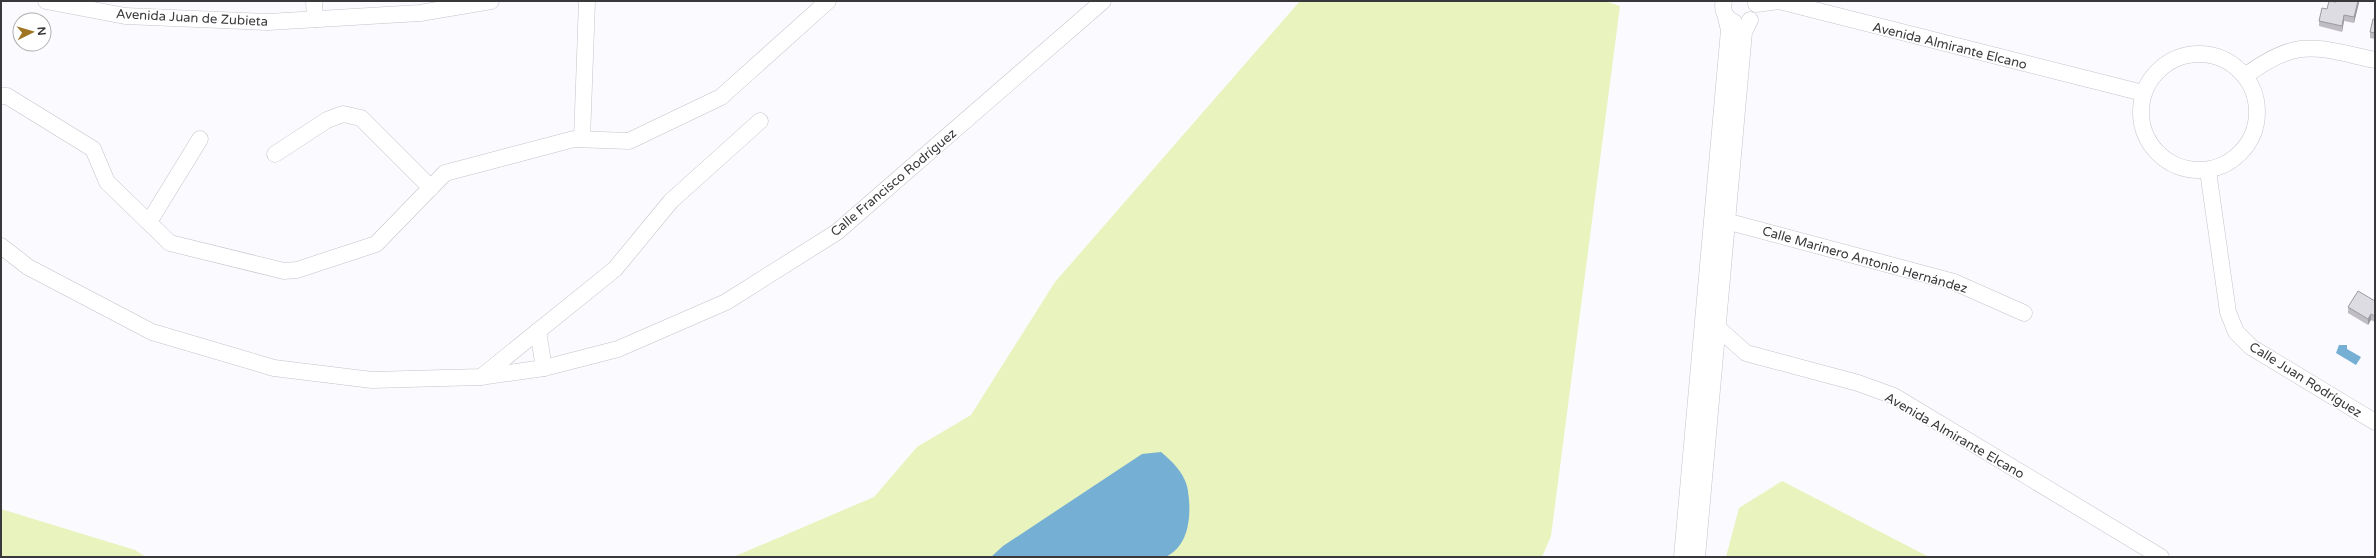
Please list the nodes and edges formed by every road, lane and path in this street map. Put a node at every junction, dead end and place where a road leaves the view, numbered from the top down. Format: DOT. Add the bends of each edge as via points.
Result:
graph roads {
  1 [pos="46,1"];
  2 [pos="314,1"];
  3 [pos="491,1"];
  4 [pos="587,1"];
  5 [pos="828,1"];
  6 [pos="1103,1"];
  7 [pos="1756,2"];
  8 [pos="1722,8"];
  9 [pos="315,19"];
  10 [pos="1750,20"];
  11 [pos="2375,60"];
  12 [pos="2245,76"];
  13 [pos="2143,93"];
  14 [pos="1,96"];
  15 [pos="760,121"];
  16 [pos="200,139"];
  17 [pos="582,139"];
  18 [pos="275,154"];
  19 [pos="2208,171"];
  20 [pos="431,188"];
  21 [pos="1720,219"];
  22 [pos="149,222"];
  23 [pos="1,246"];
  24 [pos="2024,313"];
  25 [pos="1711,328"];
  26 [pos="538,332"];
  27 [pos="544,368"];
  28 [pos="480,377"];
  29 [pos="2375,422"];
  30 [pos="1682,557"];
  31 [pos="1697,557"];
  32 [pos="2161,557"];
  1 -- 9 [label="street, Avenida Juan de Zubieta" via="125,16 268,22"];
  2 -- 9 [label="street"];
  3 -- 9 [label="street, Avenida Juan de Zubieta" via="420,13"];
  4 -- 17 [label="street"];
  5 -- 17 [label="street" via="721,97 629,141"];
  6 -- 27 [label="street, Calle Francisco Rodríguez" via="837,232 726,302 618,349"];
  7 -- 10 [label="street" via="1756,10"];
  7 -- 13 [label="street, Avenida Almirante Elcano" via="1779,1"];
  8 -- 10 [label="street" via="1738,24"];
  8 -- 21 [label="street" via="1729,30"];
  10 -- 21 [label="street" via="1744,32"];
  11 -- 12 [label="street" via="2327,49 2295,49 2280,53"];
  12 -- 13 [label="street" via="2232,64 2215,56 2192,54 2180,56 2164,64 2152,77"];
  12 -- 19 [label="street" via="2254,93 2257,111 2254,130 2246,147 2232,160"];
  13 -- 19 [label="street" via="2140,111 2142,129 2151,146 2163,159 2179,167"];
  14 -- 22 [label="street" via="7,96 93,149 108,182"];
  15 -- 26 [label="street" via="671,201 615,269"];
  16 -- 22 [label="street"];
  17 -- 20 [label="street" via="445,173"];
  18 -- 20 [label="street" via="327,120 343,114 361,118"];
  19 -- 29 [label="street, Calle Juan Rodríguez" via="2228,312 2236,332 2252,347"];
  20 -- 22 [label="street" via="376,244 297,270 284,271 170,243"];
  21 -- 24 [label="street, Calle Marinero Antonio Hernández" via="1954,282"];
  21 -- 25 [label="street"];
  23 -- 28 [label="street, Calle Francisco Rodríguez" via="28,267 152,332 274,368 372,380"];
  25 -- 30 [label="street"];
  25 -- 31 [label="street"];
  25 -- 32 [label="street, Avenida Almirante Elcano" via="1746,352 1858,383 1894,396"];
  26 -- 27 [label="street"];
  26 -- 28 [label="street"];
  27 -- 28 [label="street, Calle Francisco Rodríguez"];
}
